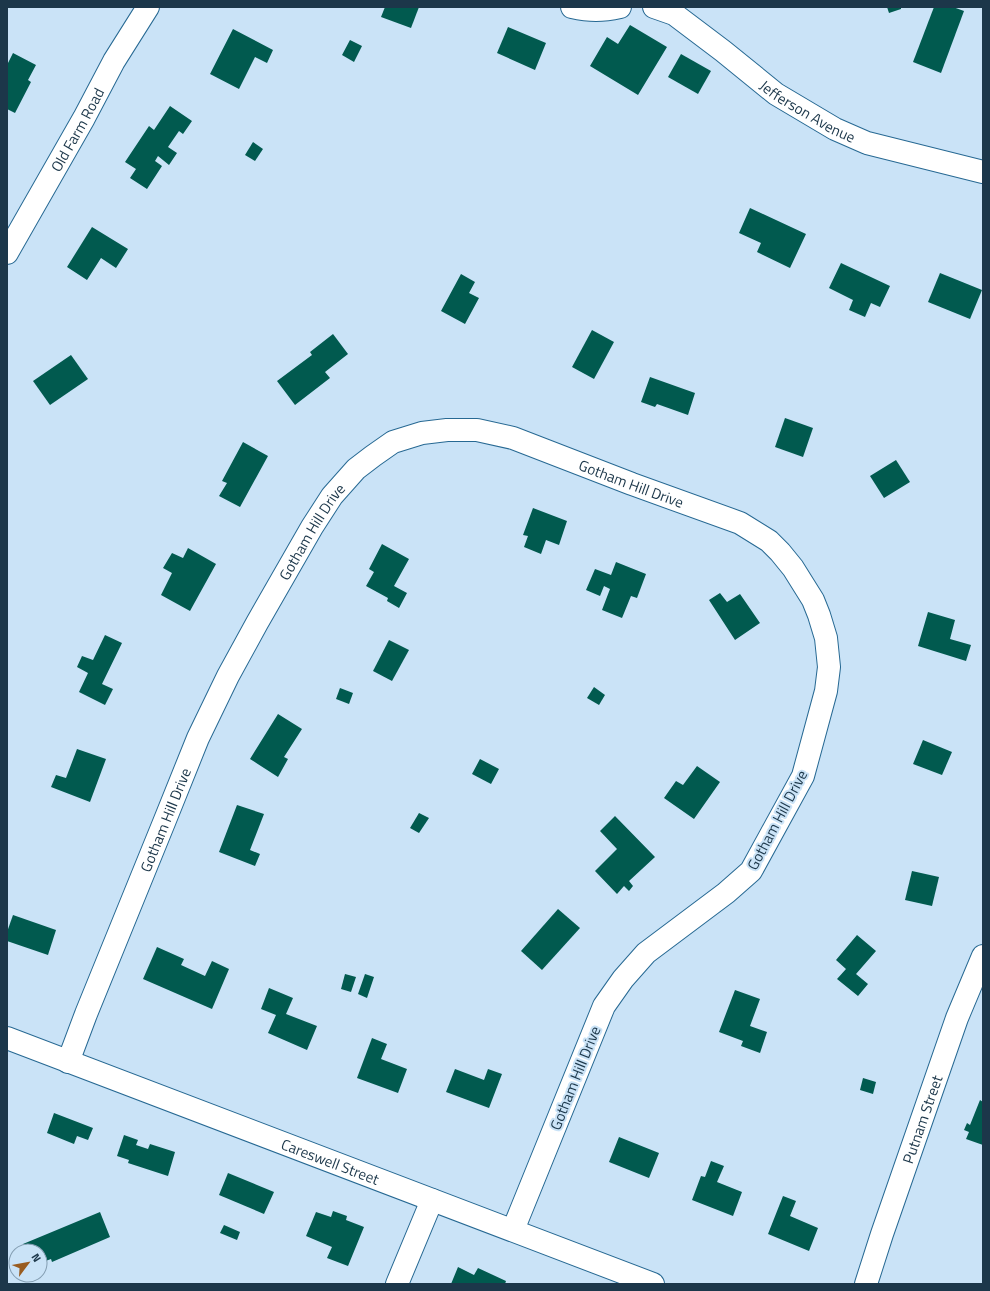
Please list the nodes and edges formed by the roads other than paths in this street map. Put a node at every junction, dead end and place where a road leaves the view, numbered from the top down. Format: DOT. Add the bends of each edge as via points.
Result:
graph roads {
  1 [pos="148,7"];
  2 [pos="572,7"];
  3 [pos="620,7"];
  4 [pos="654,7"];
  5 [pos="983,172"];
  6 [pos="7,253"];
  7 [pos="983,956"];
  8 [pos="983,987"];
  9 [pos="964,1002"];
  10 [pos="7,1038"];
  11 [pos="68,1062"];
  12 [pos="432,1200"];
  13 [pos="514,1230"];
  14 [pos="397,1284"];
  15 [pos="653,1284"];
  16 [pos="866,1284"];
  1 -- 6 [label="street, Old Farm Road" via="114,61"];
  2 -- 3 [label="street" via="590,11"];
  4 -- 5 [label="street, Jefferson Avenue" via="674,14 776,94 835,129 867,144"];
  7 -- 9 [label="street, Putnam Street"];
  8 -- 9 [label="street" via="977,989"];
  9 -- 16 [label="street, Putnam Street"];
  10 -- 11 [label="street, Careswell Street"];
  11 -- 12 [label="street, Careswell Street"];
  11 -- 13 [label="street, Gotham Hill Drive" via="198,738 228,676 312,527 332,496 356,469 393,442 422,433 477,430 513,438 707,510 740,523 769,541 793,568 813,600 826,638 829,666 817,729 803,776 751,871 646,953 604,1006"];
  12 -- 13 [label="street, Careswell Street"];
  12 -- 14 [label="street"];
  13 -- 15 [label="street, Careswell Street"];
}
